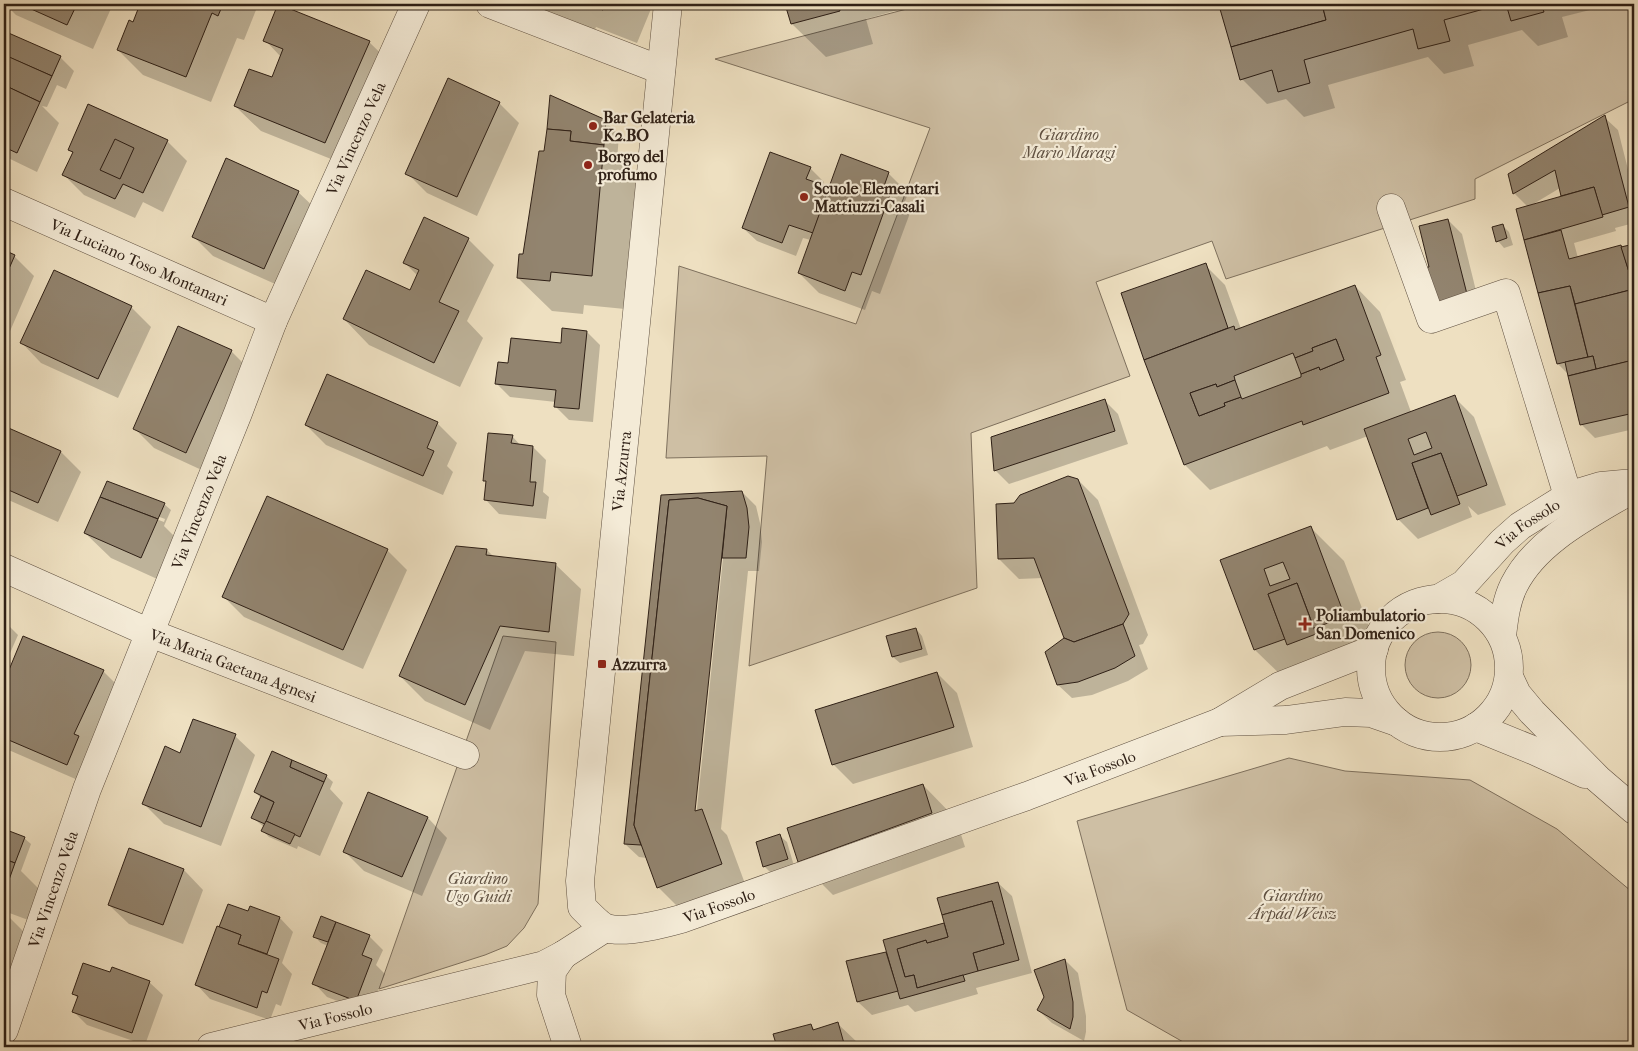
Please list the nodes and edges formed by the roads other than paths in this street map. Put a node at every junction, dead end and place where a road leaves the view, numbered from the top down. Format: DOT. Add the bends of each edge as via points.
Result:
graph roads {
  1 [pos="416,4"];
  2 [pos="490,4"];
  3 [pos="668,4"];
  4 [pos="660,70"];
  5 [pos="4,202"];
  6 [pos="1391,208"];
  7 [pos="273,321"];
  8 [pos="1634,483"];
  9 [pos="1634,488"];
  10 [pos="1568,496"];
  11 [pos="4,568"];
  12 [pos="1438,599"];
  13 [pos="150,633"];
  14 [pos="1502,636"];
  15 [pos="1374,649"];
  16 [pos="1509,677"];
  17 [pos="1220,722"];
  18 [pos="1397,722"];
  19 [pos="1476,727"];
  20 [pos="465,756"];
  21 [pos="1598,779"];
  22 [pos="1634,810"];
  23 [pos="605,928"];
  24 [pos="563,955"];
  25 [pos="4,1030"];
  26 [pos="211,1047"];
  27 [pos="568,1047"];
  1 -- 7 [label="street, Via Vincenzo Vela"];
  2 -- 4 [label="street"];
  3 -- 4 [label="street, Via Azzurra"];
  4 -- 23 [label="street, Via Azzurra" via="580,881 582,907"];
  5 -- 7 [label="street, Via Luciano Toso Montanari"];
  6 -- 10 [label="street" via="1431,319 1506,293"];
  7 -- 13 [label="street, Via Vincenzo Vela"];
  8 -- 10 [label="street, Via Fossolo" via="1601,486"];
  9 -- 14 [label="street, Via Fossolo" via="1577,522 1527,565 1514,585 1504,612"];
  10 -- 12 [label="street, Via Fossolo" via="1520,526 1464,584"];
  11 -- 13 [label="street, Via Maria Gaetana Agnesi"];
  12 -- 14 [label="street" via="1464,602 1486,616"];
  12 -- 15 [label="street" via="1423,601 1398,613 1387,624"];
  13 -- 20 [label="street, Via Maria Gaetana Agnesi"];
  13 -- 25 [label="street, Via Vincenzo Vela" via="87,789"];
  14 -- 16 [label="street" via="1509,656"];
  15 -- 17 [label="street, Via Fossolo" via="1280,686"];
  15 -- 18 [label="street" via="1374,688 1385,710"];
  16 -- 19 [label="street" via="1503,697 1492,714"];
  16 -- 21 [label="street" via="1517,694 1532,712"];
  17 -- 18 [label="street, Via Fossolo" via="1286,720 1345,712 1371,713"];
  17 -- 23 [label="street, Via Fossolo" via="1027,796 680,920 625,929"];
  18 -- 19 [label="street" via="1415,732 1436,737 1456,735"];
  19 -- 21 [label="street"];
  21 -- 22 [label="street"];
  23 -- 24 [label="street, Via Fossolo"];
  24 -- 26 [label="street, Via Fossolo" via="544,965"];
  24 -- 27 [label="street" via="552,971 551,995"];
}
